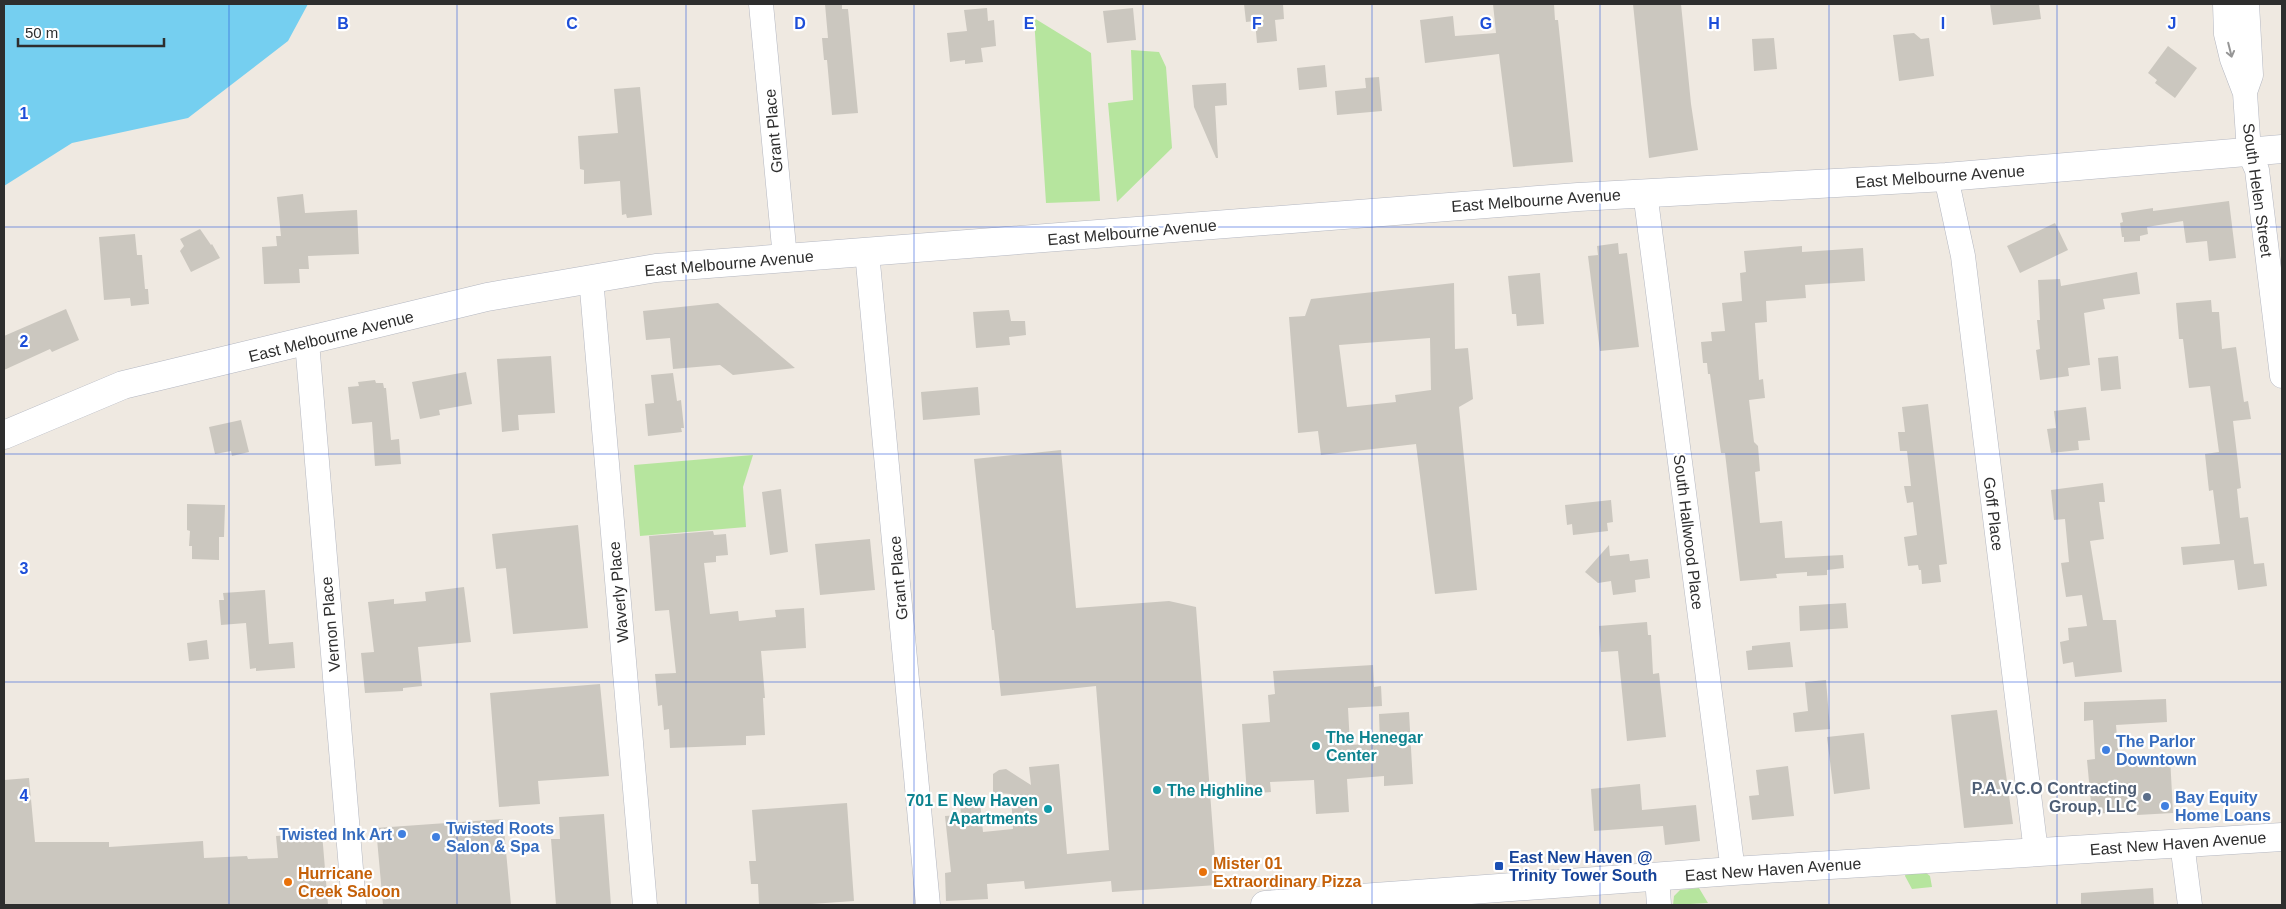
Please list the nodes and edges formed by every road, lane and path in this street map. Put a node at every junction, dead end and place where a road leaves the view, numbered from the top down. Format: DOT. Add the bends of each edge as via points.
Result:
graph roads {
  1 [pos="761,4"];
  2 [pos="2225,4"];
  3 [pos="2247,4"];
  4 [pos="2245,93"];
  5 [pos="2282,149"];
  6 [pos="2249,152"];
  7 [pos="1946,177"];
  8 [pos="1645,192"];
  9 [pos="867,252"];
  10 [pos="785,258"];
  11 [pos="591,278"];
  12 [pos="307,342"];
  13 [pos="2282,376"];
  14 [pos="4,436"];
  15 [pos="2282,837"];
  16 [pos="2182,843"];
  17 [pos="2036,852"];
  18 [pos="1733,871"];
  19 [pos="1656,877"];
  20 [pos="354,905"];
  21 [pos="645,905"];
  22 [pos="928,905"];
  23 [pos="1265,905"];
  24 [pos="1659,905"];
  25 [pos="2190,905"];
  1 -- 10 [label="street, Grant Place"];
  2 -- 4 [label="street, South Helen Street, one-way" via="2226,34"];
  3 -- 4 [label="street, South Helen Street" via="2251,75"];
  4 -- 6 [label="street, South Helen Street"];
  5 -- 6 [label="street, East Melbourne Avenue"];
  6 -- 7 [label="street, East Melbourne Avenue"];
  6 -- 13 [label="street, South Helen Street" via="2257,170"];
  7 -- 8 [label="street, East Melbourne Avenue"];
  7 -- 17 [label="street, Goff Place" via="1963,256"];
  8 -- 9 [label="street, East Melbourne Avenue"];
  8 -- 18 [label="street, South Hallwood Place"];
  9 -- 10 [label="street, East Melbourne Avenue"];
  9 -- 22 [label="street, Grant Place"];
  10 -- 11 [label="street, East Melbourne Avenue" via="656,268"];
  11 -- 12 [label="street, East Melbourne Avenue" via="487,297"];
  11 -- 21 [label="street, Waverly Place"];
  12 -- 14 [label="street, East Melbourne Avenue" via="123,385"];
  12 -- 20 [label="street, Vernon Place"];
  15 -- 16 [label="street, East New Haven Avenue"];
  16 -- 17 [label="street, East New Haven Avenue"];
  16 -- 25 [label="street"];
  17 -- 18 [label="street, East New Haven Avenue"];
  18 -- 19 [label="street, East New Haven Avenue"];
  19 -- 23 [label="street, East New Haven Avenue"];
  19 -- 24 [label="street"];
}
